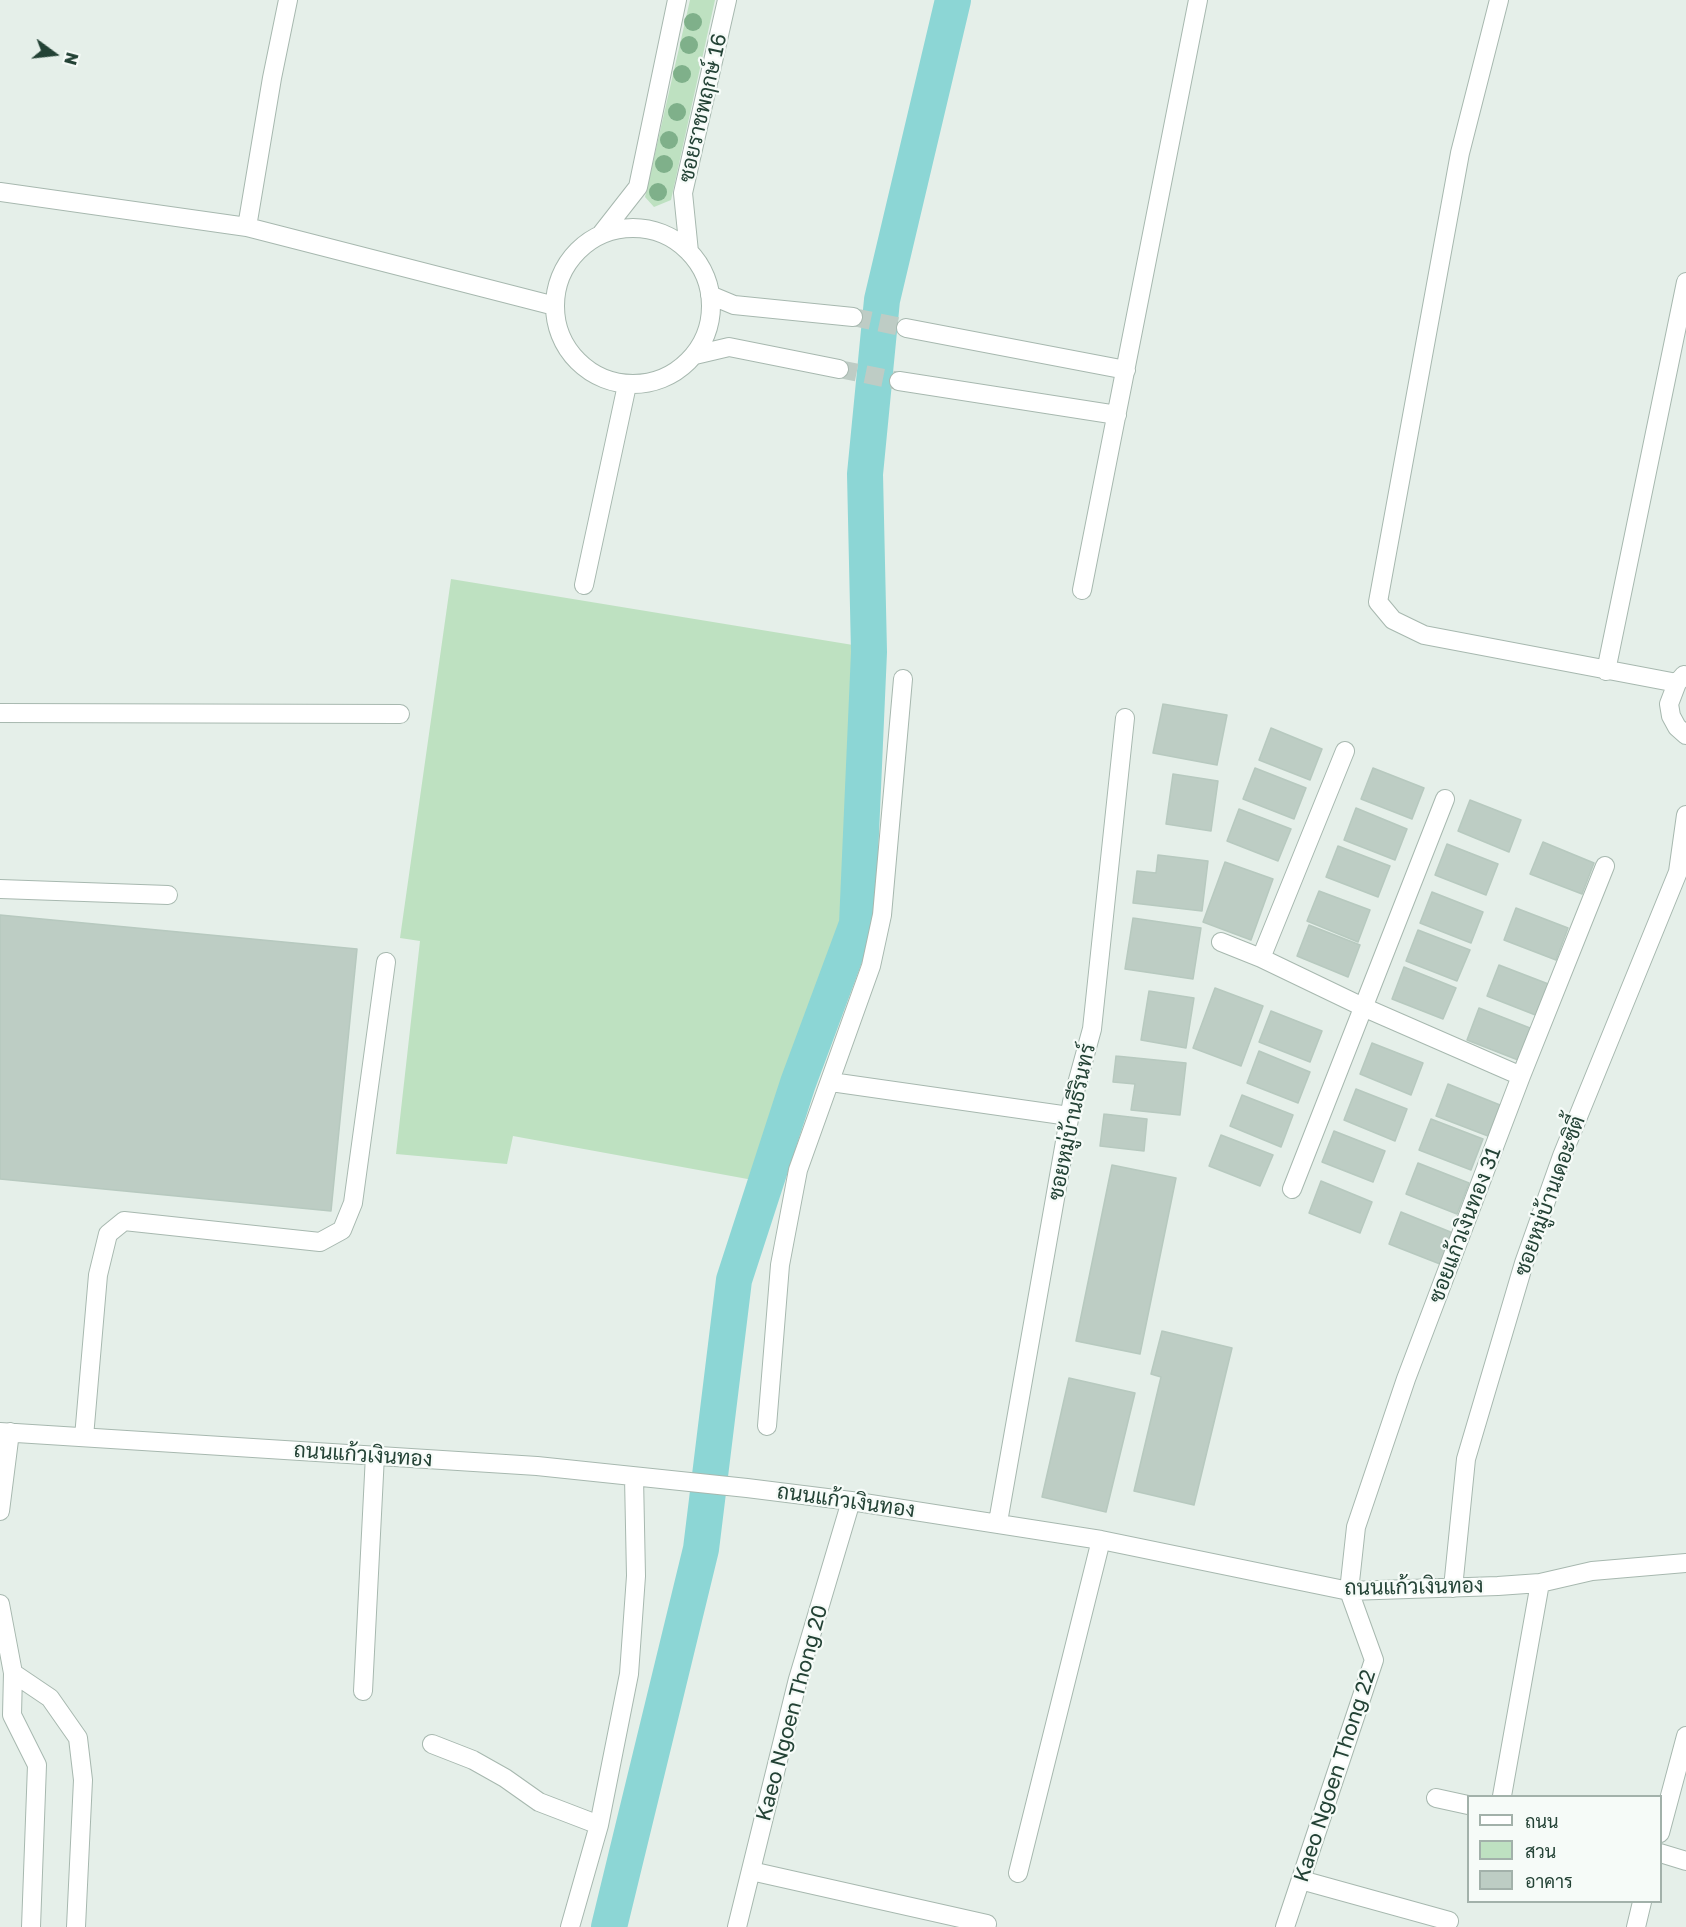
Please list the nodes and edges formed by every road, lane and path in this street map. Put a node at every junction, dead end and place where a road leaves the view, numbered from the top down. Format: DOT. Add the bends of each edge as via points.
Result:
graph roads {
  1 [pos="288,0"];
  2 [pos="677,0"];
  3 [pos="727,0"];
  4 [pos="1198,0"];
  5 [pos="1499,0"];
  6 [pos="0,192"];
  7 [pos="247,227"];
  8 [pos="602,233"];
  9 [pos="689,252"];
  10 [pos="1686,282"];
  11 [pos="710,295"];
  12 [pos="555,306"];
  13 [pos="853,317"];
  14 [pos="906,328"];
  15 [pos="695,355"];
  16 [pos="839,369"];
  17 [pos="1126,370"];
  18 [pos="899,381"];
  19 [pos="627,385"];
  20 [pos="1117,415"];
  21 [pos="584,585"];
  22 [pos="1082,590"];
  23 [pos="1606,671"];
  24 [pos="903,679"];
  25 [pos="1681,679"];
  26 [pos="0,713"];
  27 [pos="400,714"];
  28 [pos="1125,718"];
  29 [pos="1686,735"];
  30 [pos="1345,751"];
  31 [pos="1445,799"];
  32 [pos="1686,815"];
  33 [pos="1605,866"];
  34 [pos="0,889"];
  35 [pos="168,895"];
  36 [pos="1221,942"];
  37 [pos="1261,958"];
  38 [pos="386,962"];
  39 [pos="1363,1007"];
  40 [pos="1521,1076"];
  41 [pos="831,1082"];
  42 [pos="1070,1116"];
  43 [pos="1292,1189"];
  44 [pos="767,1426"];
  45 [pos="5,1432"];
  46 [pos="84,1437"];
  47 [pos="375,1455"];
  48 [pos="634,1477"];
  49 [pos="851,1501"];
  50 [pos="0,1511"];
  51 [pos="998,1522"];
  52 [pos="1101,1540"];
  53 [pos="1686,1563"];
  54 [pos="1540,1583"];
  55 [pos="1453,1588"];
  56 [pos="1349,1591"];
  57 [pos="0,1604"];
  58 [pos="13,1673"];
  59 [pos="363,1691"];
  60 [pos="1686,1736"];
  61 [pos="432,1744"];
  62 [pos="1502,1795"];
  63 [pos="1436,1798"];
  64 [pos="1467,1805"];
  65 [pos="599,1825"];
  66 [pos="1662,1826"];
  67 [pos="1662,1854"];
  68 [pos="1686,1862"];
  69 [pos="751,1871"];
  70 [pos="1018,1873"];
  71 [pos="1301,1880"];
  72 [pos="1642,1903"];
  73 [pos="1449,1921"];
  74 [pos="987,1924"];
  75 [pos="31,1927"];
  76 [pos="76,1927"];
  77 [pos="570,1927"];
  78 [pos="737,1927"];
  79 [pos="1285,1927"];
  80 [pos="1636,1927"];
  1 -- 7 [label="street"];
  2 -- 8 [label="street, ซอยราชพฤกษ์ 16" via="638,187"];
  3 -- 9 [label="street, ซอยราชพฤกษ์ 16" via="683,193"];
  4 -- 17 [label="street"];
  5 -- 23 [label="street" via="1460,153 1378,602 1393,620 1424,635"];
  6 -- 7 [label="street"];
  7 -- 12 [label="street"];
  8 -- 9 [label="street, ซอยราชพฤกษ์ 16" via="628,227 654,230 678,241"];
  8 -- 12 [label="street, ซอยราชพฤกษ์ 16" via="580,247 564,268"];
  9 -- 11 [label="street, ซอยราชพฤกษ์ 16" via="708,282"];
  10 -- 23 [label="street"];
  11 -- 13 [label="street" via="734,305"];
  11 -- 15 [label="street, ซอยราชพฤกษ์ 16" via="707,332"];
  12 -- 19 [label="street, ซอยราชพฤกษ์ 16" via="564,345 580,365 602,379"];
  14 -- 17 [label="street"];
  15 -- 16 [label="street" via="729,347"];
  15 -- 19 [label="street, ซอยราชพฤกษ์ 16" via="676,372 652,382"];
  17 -- 20 [label="street"];
  18 -- 20 [label="street"];
  19 -- 21 [label="street"];
  20 -- 22 [label="street"];
  23 -- 25 [label="street"];
  24 -- 41 [label="street" via="882,915 871,966"];
  25 -- 29 [label="street" via="1669,704 1677,727"];
  26 -- 27 [label="street"];
  28 -- 42 [label="street, ซอยหมู่บ้านธีรินทร์" via="1092,1029"];
  30 -- 37 [label="street"];
  31 -- 39 [label="street"];
  32 -- 55 [label="street, ซอยหมู่บ้านเดอะซิตี้" via="1678,872 1562,1156 1521,1274 1466,1459"];
  33 -- 40 [label="street, ซอยแก้วเงินทอง 31"];
  34 -- 35 [label="street"];
  36 -- 37 [label="street"];
  37 -- 39 [label="street"];
  38 -- 46 [label="street" via="352,1203 342,1230 321,1242 124,1221 108,1234 98,1275"];
  39 -- 40 [label="street"];
  39 -- 43 [label="street"];
  40 -- 56 [label="street, ซอยแก้วเงินทอง 31" via="1406,1379 1356,1527"];
  41 -- 42 [label="street"];
  41 -- 44 [label="street" via="798,1170 780,1265"];
  42 -- 51 [label="street, ซอยหมู่บ้านธีรินทร์"];
  45 -- 46 [label="street, ถนนแก้วเงินทอง"];
  45 -- 50 [label="street"];
  46 -- 47 [label="street, ถนนแก้วเงินทอง"];
  47 -- 48 [label="street, ถนนแก้วเงินทอง"];
  47 -- 59 [label="street"];
  48 -- 49 [label="street, ถนนแก้วเงินทอง"];
  48 -- 65 [label="street" via="636,1576 629,1674"];
  49 -- 51 [label="street, ถนนแก้วเงินทอง"];
  49 -- 69 [label="street, Kaeo Ngoen Thong 20" via="798,1679"];
  51 -- 52 [label="street, ถนนแก้วเงินทอง"];
  52 -- 56 [label="street, ถนนแก้วเงินทอง"];
  52 -- 70 [label="street"];
  53 -- 54 [label="street, ถนนแก้วเงินทอง" via="1592,1571"];
  54 -- 55 [label="street, ถนนแก้วเงินทอง"];
  54 -- 62 [label="street"];
  55 -- 56 [label="street, ถนนแก้วเงินทอง"];
  56 -- 71 [label="street, Kaeo Ngoen Thong 22" via="1374,1660"];
  57 -- 58 [label="street"];
  58 -- 75 [label="street" via="12,1715 38,1764"];
  58 -- 76 [label="street" via="50,1698 78,1738 83,1780"];
  60 -- 66 [label="street"];
  61 -- 65 [label="street" via="473,1760 539,1803"];
  63 -- 64 [label="street"];
  65 -- 77 [label="street"];
  67 -- 68 [label="street"];
  69 -- 74 [label="street"];
  69 -- 78 [label="street, Kaeo Ngoen Thong 20"];
  71 -- 73 [label="street"];
  71 -- 79 [label="street, Kaeo Ngoen Thong 22"];
  72 -- 80 [label="street"];
}
